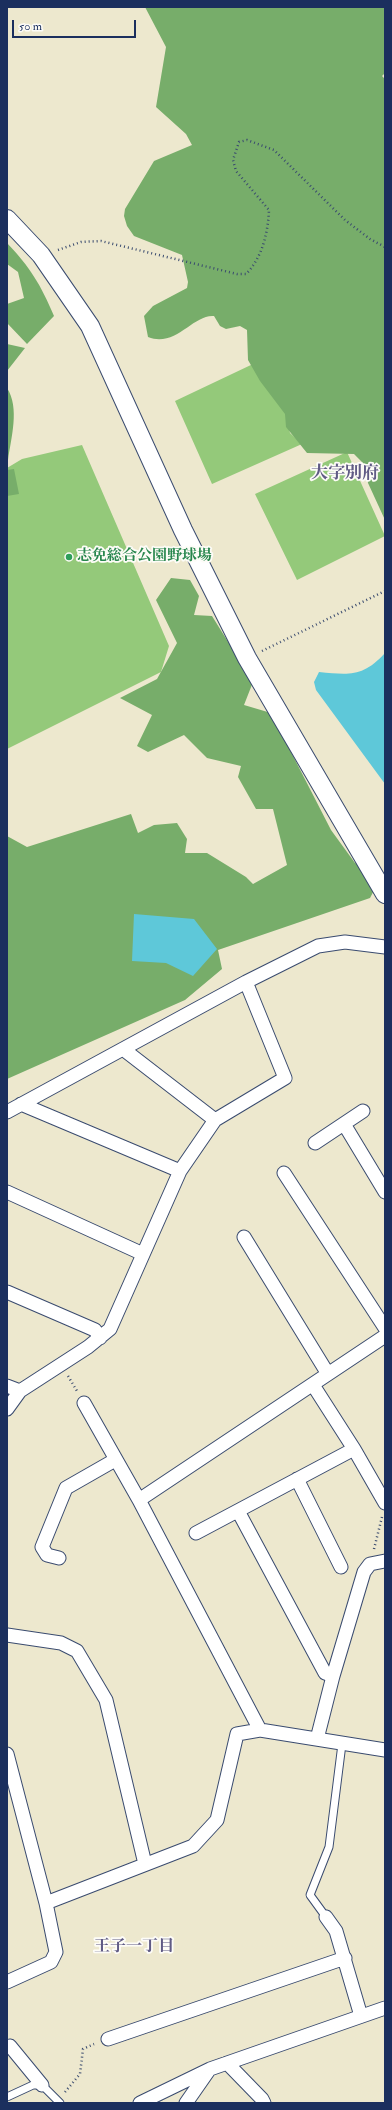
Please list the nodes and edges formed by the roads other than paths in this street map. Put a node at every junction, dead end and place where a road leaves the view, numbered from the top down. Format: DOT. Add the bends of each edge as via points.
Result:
graph roads {
  1 [pos="7,219"];
  2 [pos="385,894"];
  3 [pos="385,947"];
  4 [pos="246,982"];
  5 [pos="122,1049"];
  6 [pos="21,1104"];
  7 [pos="363,1111"];
  8 [pos="7,1112"];
  9 [pos="215,1120"];
  10 [pos="344,1124"];
  11 [pos="315,1142"];
  12 [pos="180,1171"];
  13 [pos="284,1173"];
  14 [pos="7,1192"];
  15 [pos="385,1192"];
  16 [pos="244,1237"];
  17 [pos="144,1254"];
  18 [pos="7,1292"];
  19 [pos="385,1328"];
  20 [pos="385,1336"];
  21 [pos="100,1338"];
  22 [pos="328,1374"];
  23 [pos="313,1385"];
  24 [pos="7,1386"];
  25 [pos="20,1392"];
  26 [pos="84,1404"];
  27 [pos="7,1409"];
  28 [pos="354,1449"];
  29 [pos="115,1460"];
  30 [pos="297,1480"];
  31 [pos="139,1500"];
  32 [pos="384,1508"];
  33 [pos="238,1512"];
  34 [pos="196,1533"];
  35 [pos="59,1558"];
  36 [pos="385,1561"];
  37 [pos="341,1567"];
  38 [pos="7,1636"];
  39 [pos="333,1676"];
  40 [pos="260,1730"];
  41 [pos="317,1740"];
  42 [pos="342,1744"];
  43 [pos="385,1750"];
  44 [pos="7,1754"];
  45 [pos="145,1864"];
  46 [pos="46,1903"];
  47 [pos="326,1917"];
  48 [pos="345,1958"];
  49 [pos="7,1982"];
  50 [pos="385,2008"];
  51 [pos="361,2016"];
  52 [pos="108,2039"];
  53 [pos="10,2046"];
  54 [pos="227,2063"];
  55 [pos="210,2069"];
  56 [pos="42,2085"];
  57 [pos="7,2097"];
  58 [pos="59,2102"];
  59 [pos="140,2103"];
  60 [pos="186,2103"];
  61 [pos="264,2103"];
  1 -- 2 [label="street" via="40,255 90,326 183,530 247,658"];
  3 -- 4 [label="street" via="345,942 318,946"];
  4 -- 5 [label="street"];
  4 -- 9 [label="street" via="285,1078"];
  5 -- 6 [label="street"];
  5 -- 9 [label="street"];
  6 -- 8 [label="street"];
  6 -- 12 [label="street"];
  7 -- 10 [label="street"];
  9 -- 12 [label="street"];
  10 -- 11 [label="street"];
  10 -- 15 [label="street"];
  12 -- 17 [label="street"];
  13 -- 19 [label="street"];
  14 -- 17 [label="street"];
  16 -- 22 [label="street"];
  17 -- 21 [label="street" via="110,1329"];
  18 -- 21 [label="street" via="95,1330"];
  20 -- 22 [label="street"];
  21 -- 25 [label="street"];
  22 -- 23 [label="street"];
  23 -- 28 [label="street"];
  23 -- 31 [label="street"];
  24 -- 25 [label="street"];
  25 -- 27 [label="street"];
  26 -- 29 [label="street"];
  28 -- 30 [label="street"];
  28 -- 32 [label="street"];
  29 -- 31 [label="street"];
  29 -- 35 [label="street" via="66,1488 42,1547 47,1554"];
  30 -- 33 [label="street"];
  30 -- 37 [label="street"];
  31 -- 40 [label="street"];
  33 -- 34 [label="street"];
  33 -- 39 [label="street" via="324,1673"];
  36 -- 39 [label="street" via="370,1564 364,1572"];
  38 -- 45 [label="street" via="61,1643 77,1651 106,1700"];
  39 -- 41 [label="street"];
  40 -- 41 [label="street"];
  40 -- 45 [label="street" via="237,1734 218,1820 193,1846"];
  41 -- 42 [label="street"];
  42 -- 43 [label="street"];
  42 -- 47 [label="lane" via="330,1847 310,1895"];
  44 -- 46 [label="street"];
  45 -- 46 [label="street"];
  46 -- 49 [label="street" via="56,1952 51,1962"];
  47 -- 48 [label="street" via="336,1931"];
  48 -- 51 [label="street"];
  48 -- 52 [label="street"];
  50 -- 51 [label="street"];
  51 -- 54 [label="street"];
  53 -- 56 [label="street"];
  54 -- 55 [label="street"];
  54 -- 61 [label="street"];
  55 -- 59 [label="street"];
  55 -- 60 [label="street"];
  56 -- 57 [label="lane" via="33,2085"];
  56 -- 58 [label="lane"];
}
